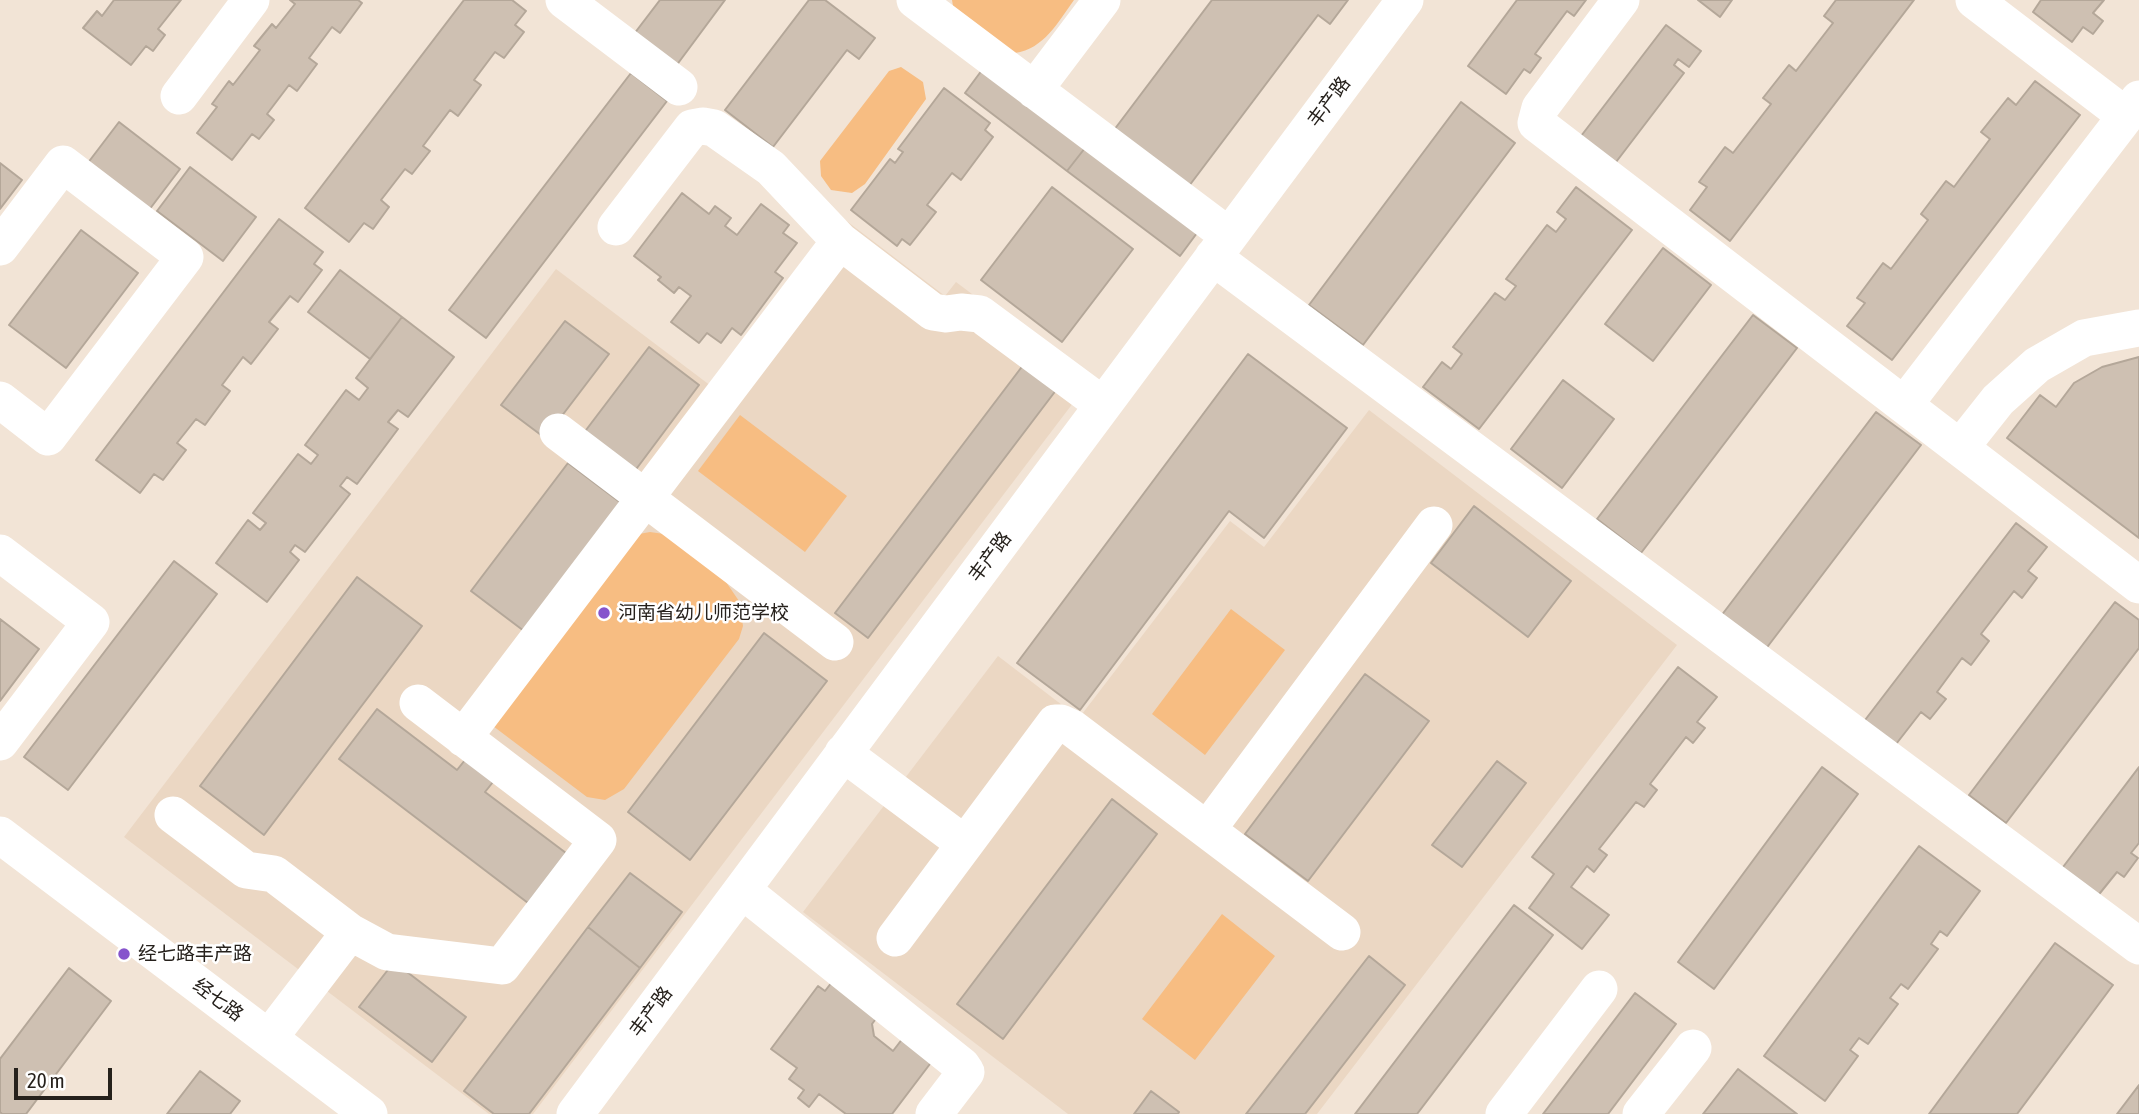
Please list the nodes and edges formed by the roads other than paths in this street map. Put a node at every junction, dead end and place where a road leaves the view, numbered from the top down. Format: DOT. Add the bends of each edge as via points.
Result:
graph roads {
  1 [pos="251,0"];
  2 [pos="564,0"];
  3 [pos="915,0"];
  4 [pos="1102,0"];
  5 [pos="1405,0"];
  6 [pos="1621,0"];
  7 [pos="1974,0"];
  8 [pos="679,87"];
  9 [pos="1034,90"];
  10 [pos="179,96"];
  11 [pos="2133,108"];
  12 [pos="616,227"];
  13 [pos="839,241"];
  14 [pos="1221,246"];
  15 [pos="0,247"];
  16 [pos="2139,328"];
  17 [pos="0,400"];
  18 [pos="1103,405"];
  19 [pos="1904,405"];
  20 [pos="558,432"];
  21 [pos="1960,449"];
  22 [pos="644,498"];
  23 [pos="1434,524"];
  24 [pos="0,553"];
  25 [pos="2139,585"];
  26 [pos="835,642"];
  27 [pos="418,703"];
  28 [pos="463,738"];
  29 [pos="0,742"];
  30 [pos="843,753"];
  31 [pos="173,815"];
  32 [pos="1207,830"];
  33 [pos="0,835"];
  34 [pos="965,844"];
  35 [pos="742,890"];
  36 [pos="350,932"];
  37 [pos="1342,932"];
  38 [pos="2134,932"];
  39 [pos="895,937"];
  40 [pos="1599,989"];
  41 [pos="269,1038"];
  42 [pos="1693,1048"];
  43 [pos="369,1114"];
  44 [pos="575,1114"];
  45 [pos="934,1114"];
  46 [pos="1504,1114"];
  47 [pos="1641,1114"];
  1 -- 10 [label="street"];
  2 -- 8 [label="street"];
  3 -- 9 [label="street"];
  4 -- 9 [label="street"];
  5 -- 14 [label="street, 丰产路"];
  6 -- 19 [label="street" via="1540,108 1536,123"];
  7 -- 11 [label="street"];
  9 -- 14 [label="street"];
  11 -- 19 [label="street"];
  12 -- 13 [label="street" via="692,128 703,126 714,128 771,168"];
  13 -- 18 [label="street" via="933,312 980,314"];
  13 -- 22 [label="street"];
  14 -- 18 [label="street, 丰产路"];
  14 -- 38 [label="street"];
  15 -- 17 [label="street" via="63,164 185,257 48,437"];
  16 -- 21 [label="street" via="2084,338 2037,365 1998,400"];
  18 -- 30 [label="street, 丰产路"];
  19 -- 21 [label="street"];
  20 -- 22 [label="street"];
  21 -- 25 [label="street"];
  22 -- 26 [label="street"];
  22 -- 28 [label="street"];
  23 -- 32 [label="street"];
  24 -- 29 [label="street" via="91,622"];
  27 -- 28 [label="street"];
  28 -- 36 [label="street" via="598,840 502,966 387,952"];
  30 -- 34 [label="street"];
  30 -- 35 [label="street, 丰产路"];
  31 -- 36 [label="street" via="246,870 274,874"];
  32 -- 34 [label="street" via="1072,728 1055,723"];
  32 -- 37 [label="street"];
  33 -- 41 [label="street, 经七路"];
  34 -- 39 [label="street"];
  35 -- 44 [label="street, 丰产路"];
  35 -- 45 [label="street" via="962,1066 966,1072"];
  36 -- 41 [label="street"];
  40 -- 46 [label="street"];
  41 -- 43 [label="street, 经七路"];
  42 -- 47 [label="street"];
}
